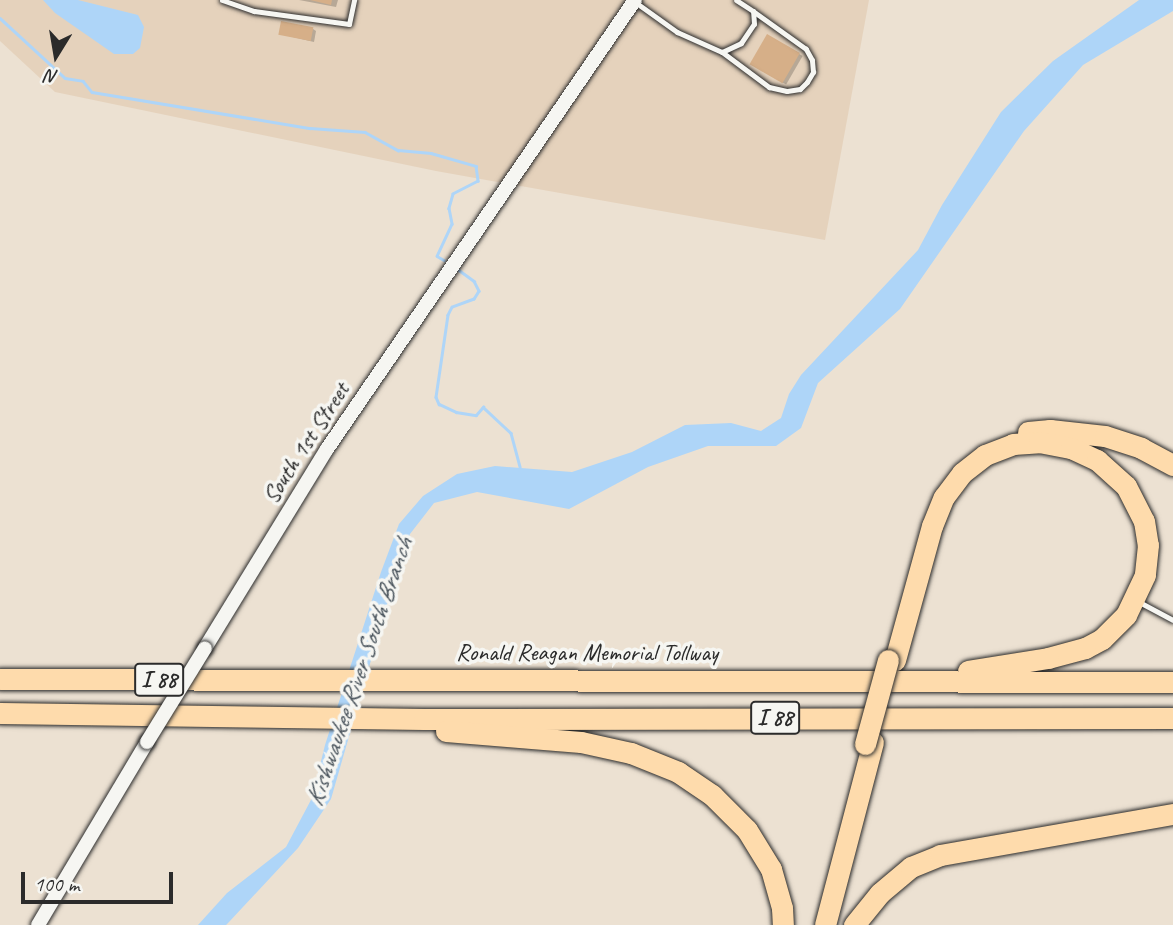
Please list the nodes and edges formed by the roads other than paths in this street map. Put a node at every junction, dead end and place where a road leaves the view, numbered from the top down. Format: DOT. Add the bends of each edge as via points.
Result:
graph roads {
  1 [pos="222,0"];
  2 [pos="354,0"];
  3 [pos="736,0"];
  4 [pos="634,1"];
  5 [pos="753,11"];
  6 [pos="722,52"];
  7 [pos="1173,465"];
  8 [pos="1135,600"];
  9 [pos="1173,620"];
  10 [pos="891,660"];
  11 [pos="0,679"];
  12 [pos="911,681"];
  13 [pos="1173,682"];
  14 [pos="0,713"];
  15 [pos="1173,718"];
  16 [pos="377,720"];
  17 [pos="869,743"];
  18 [pos="1173,814"];
  19 [pos="38,925"];
  20 [pos="783,925"];
  21 [pos="815,925"];
  22 [pos="825,925"];
  23 [pos="854,925"];
  1 -- 2 [label="lane" via="254,11 349,24"];
  3 -- 5 [label="lane"];
  4 -- 6 [label="lane" via="677,32"];
  4 -- 19 [label="street, South 1st Street, bridge" via="327,449"];
  5 -- 6 [label="lane" via="749,35"];
  5 -- 6 [label="lane" via="806,49 813,72 807,82 788,92 769,87"];
  7 -- 10 [label="highway" via="1105,436 1050,430 1015,434 962,460 929,505"];
  8 -- 9 [label="lane"];
  8 -- 10 [label="highway" via="1145,575 1148,545 1144,521 1126,486 1084,453 1039,442 1013,444 985,455 962,473 944,497"];
  8 -- 12 [label="highway" via="1114,628 1085,648"];
  10 -- 17 [label="highway"];
  11 -- 12 [label="highway, Ronald Reagan Memorial Tollway / I 88"];
  12 -- 13 [label="highway, Ronald Reagan Memorial Tollway / I 88"];
  14 -- 16 [label="highway, I 88"];
  15 -- 16 [label="highway, I 88"];
  16 -- 20 [label="highway" via="582,742 664,765 712,795 747,830 771,869"];
  17 -- 21 [label="highway"];
  17 -- 22 [label="highway"];
  18 -- 23 [label="highway" via="940,855 911,867 880,893"];
}
